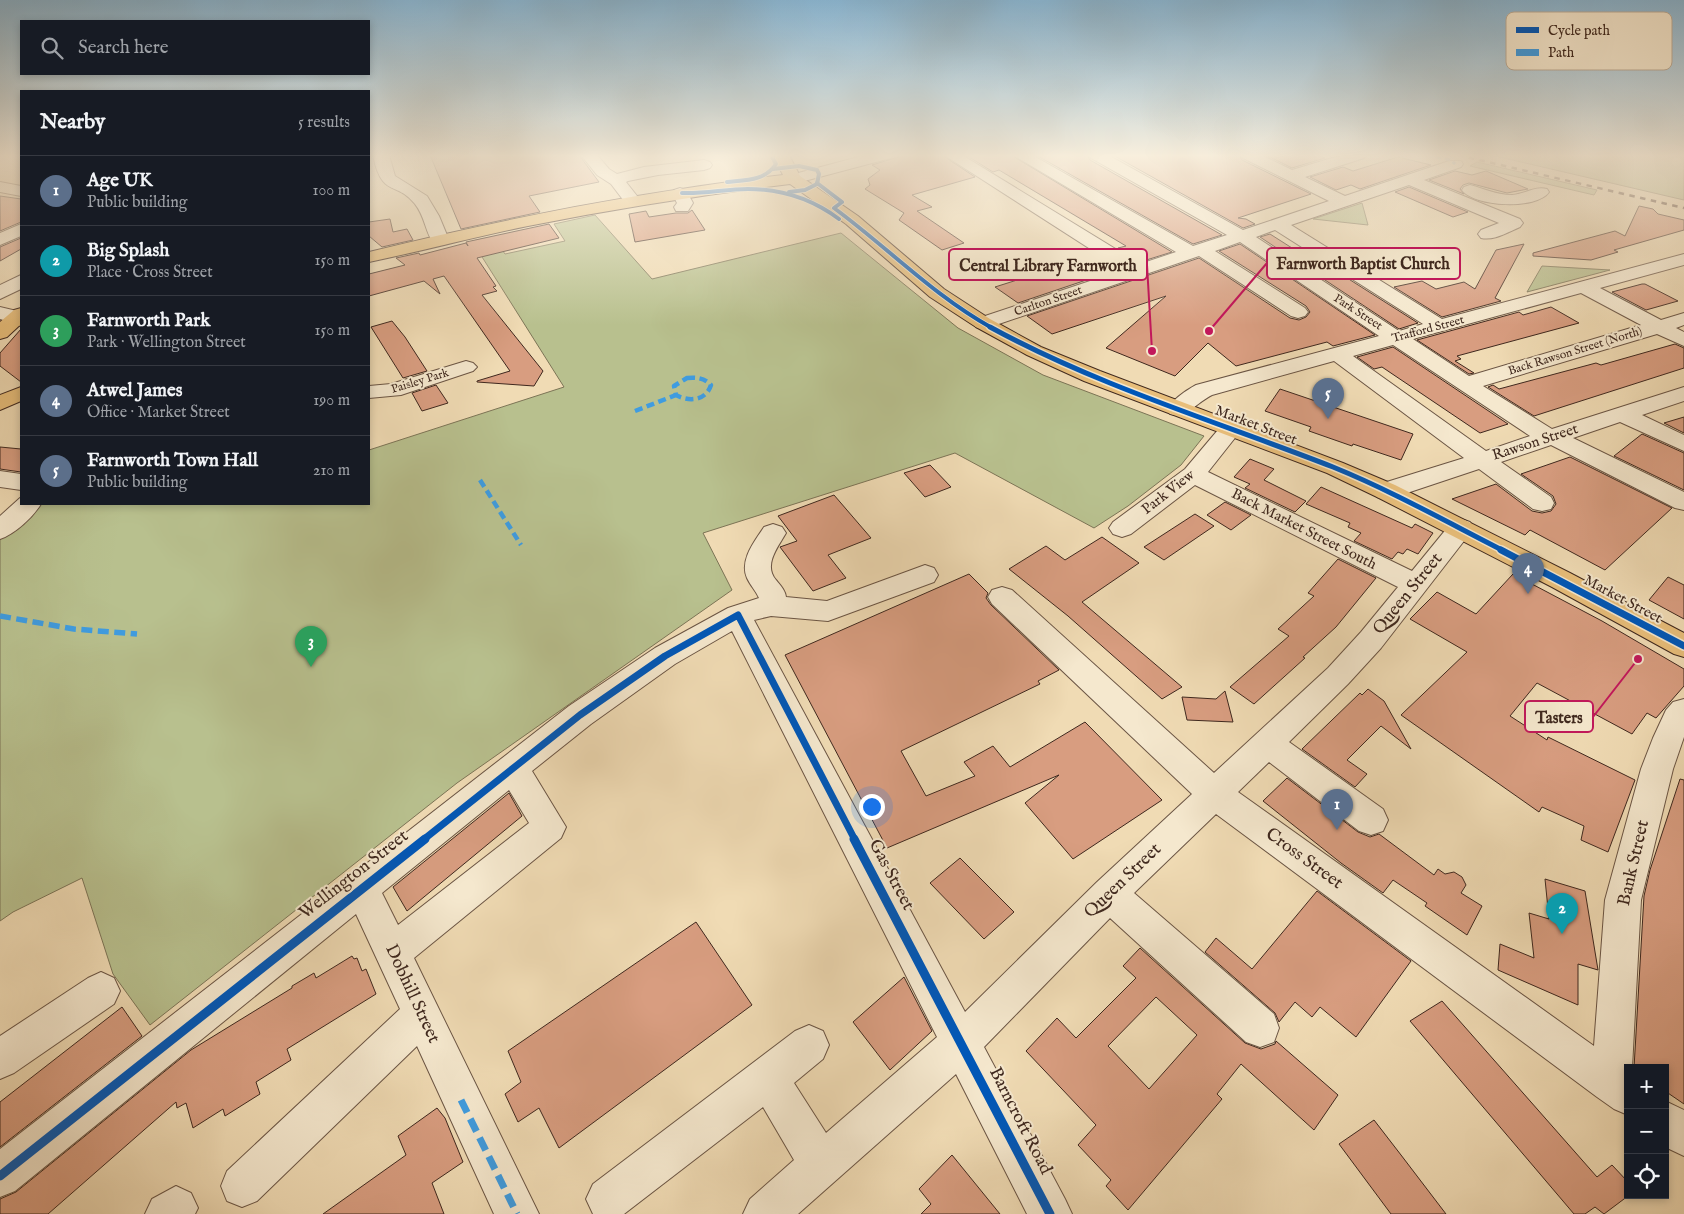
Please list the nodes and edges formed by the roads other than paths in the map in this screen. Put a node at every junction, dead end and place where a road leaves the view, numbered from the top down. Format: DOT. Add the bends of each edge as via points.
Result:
graph roads {
  1 [pos="428,212"];
  2 [pos="577,212"];
  3 [pos="840,212"];
  4 [pos="1043,212"];
  5 [pos="1124,212"];
  6 [pos="1198,212"];
  7 [pos="1312,212"];
  8 [pos="1485,212"];
  9 [pos="1024,216"];
  10 [pos="1277,224"];
  11 [pos="20,230"];
  12 [pos="1487,234"];
  13 [pos="1242,236"];
  14 [pos="0,240"];
  15 [pos="440,240"];
  16 [pos="1196,251"];
  17 [pos="370,257"];
  18 [pos="1684,259"];
  19 [pos="1138,271"];
  20 [pos="20,282"];
  21 [pos="1584,287"];
  22 [pos="0,293"];
  23 [pos="1342,302"];
  24 [pos="1298,312"];
  25 [pos="15,316"];
  26 [pos="1279,316"];
  27 [pos="1684,319"];
  28 [pos="983,323"];
  29 [pos="1440,326"];
  30 [pos="1658,326"];
  31 [pos="0,334"];
  32 [pos="1396,337"];
  33 [pos="1684,340"];
  34 [pos="1336,354"];
  35 [pos="468,364"];
  36 [pos="1466,384"];
  37 [pos="20,393"];
  38 [pos="370,394"];
  39 [pos="1684,394"];
  40 [pos="0,403"];
  41 [pos="1178,409"];
  42 [pos="1621,414"];
  43 [pos="1231,429"];
  44 [pos="1550,437"];
  45 [pos="1684,444"];
  46 [pos="1483,459"];
  47 [pos="1193,474"];
  48 [pos="0,479"];
  49 [pos="20,482"];
  50 [pos="1386,491"];
  51 [pos="1684,502"];
  52 [pos="1542,503"];
  53 [pos="28,505"];
  54 [pos="1122,528"];
  55 [pos="1461,528"];
  56 [pos="0,530"];
  57 [pos="773,533"];
  58 [pos="925,574"];
  59 [pos="1415,584"];
  60 [pos="1002,597"];
  61 [pos="771,606"];
  62 [pos="738,614"];
  63 [pos="1684,646"];
  64 [pos="1684,710"];
  65 [pos="1268,744"];
  66 [pos="513,768"];
  67 [pos="1213,793"];
  68 [pos="1371,820"];
  69 [pos="362,888"];
  70 [pos="1109,894"];
  71 [pos="392,952"];
  72 [pos="101,991"];
  73 [pos="422,1015"];
  74 [pos="1260,1028"];
  75 [pos="962,1042"];
  76 [pos="809,1045"];
  77 [pos="0,1059"];
  78 [pos="768,1078"];
  79 [pos="1620,1089"];
  80 [pos="1669,1125"];
  81 [pos="1684,1135"];
  82 [pos="821,1165"];
  83 [pos="0,1176"];
  84 [pos="242,1186"];
  85 [pos="608,1199"];
  86 [pos="517,1214"];
  87 [pos="765,1214"];
  88 [pos="1050,1214"];
  1 -- 15 [label="street"];
  2 -- 15 [label="main road"];
  3 -- 28 [label="main road, Market Street" via="937,293"];
  4 -- 9 [label="street"];
  4 -- 19 [label="street"];
  5 -- 16 [label="street"];
  6 -- 13 [label="street, Park Street"];
  7 -- 10 [label="street, Carlton Street"];
  8 -- 12 [label="street" via="1514,224"];
  10 -- 13 [label="street, Carlton Street"];
  10 -- 29 [label="street"];
  11 -- 14 [label="street"];
  13 -- 16 [label="street, Carlton Street"];
  13 -- 23 [label="street, Park Street"];
  15 -- 17 [label="main road"];
  16 -- 19 [label="street, Carlton Street"];
  16 -- 24 [label="street"];
  18 -- 21 [label="street, Trafford Street"];
  19 -- 28 [label="street, Carlton Street"];
  20 -- 22 [label="street"];
  21 -- 29 [label="street, Trafford Street"];
  21 -- 30 [label="street"];
  23 -- 24 [label="street"];
  23 -- 32 [label="street, Park Street"];
  24 -- 26 [label="street"];
  25 -- 31 [label="main road"];
  27 -- 30 [label="street, Back Rawson Street (North)"];
  28 -- 41 [label="main road, Market Street" via="1083,372"];
  29 -- 32 [label="street, Trafford Street"];
  30 -- 33 [label="street"];
  30 -- 36 [label="street, Back Rawson Street (North)"];
  32 -- 34 [label="street, Trafford Street"];
  32 -- 36 [label="street, Park Street"];
  34 -- 41 [label="street, Trafford Street" via="1204,390"];
  34 -- 46 [label="street"];
  35 -- 38 [label="street, Paisley Park" via="393,390"];
  36 -- 44 [label="street, Park Street"];
  37 -- 40 [label="main road"];
  39 -- 42 [label="street, Rawson Street"];
  41 -- 43 [label="main road, Market Street"];
  42 -- 44 [label="street, Rawson Street"];
  42 -- 45 [label="street"];
  43 -- 47 [label="street, Park View"];
  43 -- 50 [label="main road, Market Street"];
  44 -- 46 [label="street, Rawson Street"];
  44 -- 51 [label="street, Park Street"];
  46 -- 50 [label="street, Rawson Street"];
  46 -- 52 [label="street"];
  47 -- 54 [label="street, Park View"];
  47 -- 59 [label="street, Back Market Street South"];
  48 -- 49 [label="street"];
  50 -- 55 [label="main road, Market Street"];
  53 -- 56 [label="street"];
  55 -- 59 [label="street, Queen Street"];
  55 -- 63 [label="main road, Market Street"];
  57 -- 61 [label="street" via="758,559 756,570 773,596"];
  58 -- 61 [label="street, Wellington Street" via="828,610"];
  59 -- 65 [label="street, Queen Street" via="1338,676"];
  60 -- 67 [label="street, Cross Street"];
  61 -- 62 [label="street, Wellington Street"];
  62 -- 66 [label="street, Wellington Street" via="658,661 580,715"];
  62 -- 75 [label="street, Gas Street"];
  64 -- 79 [label="street, Bank Street" via="1668,738 1657,769 1623,900"];
  65 -- 67 [label="street, Queen Street"];
  65 -- 68 [label="street"];
  66 -- 69 [label="street, Wellington Street"];
  66 -- 71 [label="street" via="549,828"];
  67 -- 70 [label="street, Queen Street"];
  67 -- 79 [label="street, Cross Street"];
  69 -- 71 [label="street, Dobhill Street"];
  69 -- 83 [label="street, Wellington Street"];
  70 -- 74 [label="street"];
  70 -- 75 [label="street, Queen Street"];
  71 -- 73 [label="street, Dobhill Street"];
  72 -- 77 [label="street"];
  73 -- 84 [label="street"];
  73 -- 86 [label="street, Dobhill Street"];
  75 -- 82 [label="street, Queen Street"];
  75 -- 88 [label="street, Barncroft Road"];
  76 -- 78 [label="street"];
  78 -- 82 [label="street"];
  78 -- 85 [label="street"];
  80 -- 81 [label="street"];
  82 -- 87 [label="street, Queen Street"];
}
